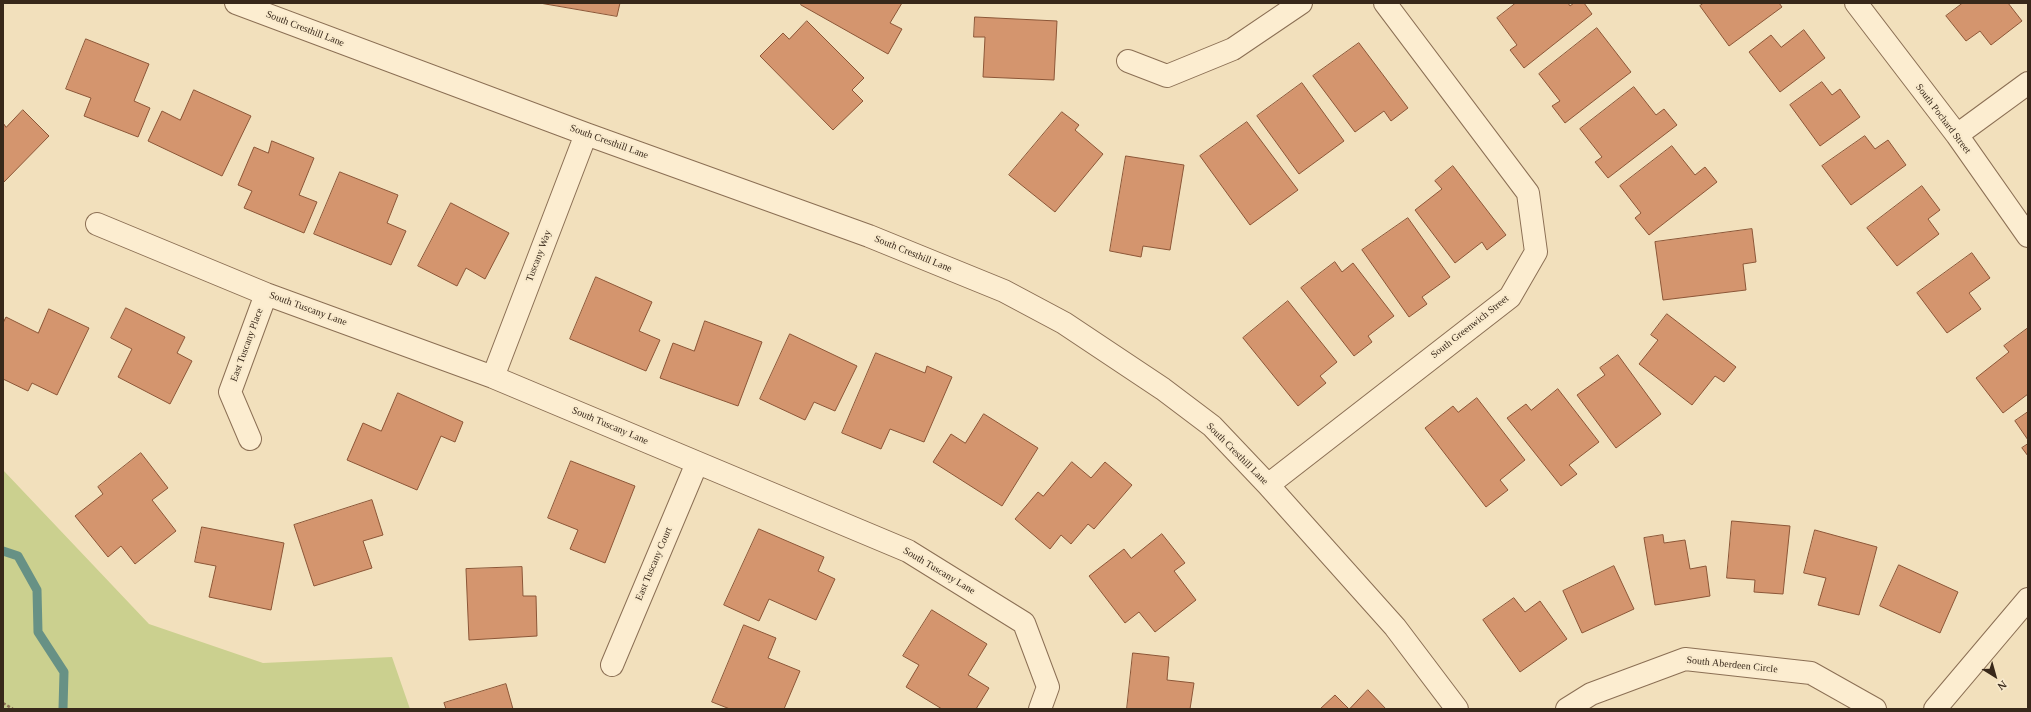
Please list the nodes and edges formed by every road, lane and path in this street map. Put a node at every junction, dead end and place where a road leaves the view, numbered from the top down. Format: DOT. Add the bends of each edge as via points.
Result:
graph roads {
  1 [pos="236,3"];
  2 [pos="1301,3"];
  3 [pos="1385,3"];
  4 [pos="1856,3"];
  5 [pos="1128,61"];
  6 [pos="2028,84"];
  7 [pos="586,134"];
  8 [pos="1956,136"];
  9 [pos="97,224"];
  10 [pos="2028,236"];
  11 [pos="266,294"];
  12 [pos="493,377"];
  13 [pos="250,439"];
  14 [pos="697,463"];
  15 [pos="1268,485"];
  16 [pos="2028,599"];
  17 [pos="612,665"];
  18 [pos="3,703"];
  19 [pos="13,709"];
  20 [pos="1040,709"];
  21 [pos="1457,709"];
  22 [pos="1567,709"];
  23 [pos="1875,709"];
  24 [pos="1935,709"];
  1 -- 7 [label="street, South Cresthill Lane"];
  2 -- 5 [label="street" via="1232,49 1167,76"];
  3 -- 15 [label="street, South Greenwich Street" via="1528,193 1536,252 1510,297"];
  4 -- 8 [label="street, South Pochard Street"];
  6 -- 8 [label="street"];
  7 -- 12 [label="street, Tuscany Way"];
  7 -- 15 [label="street, South Cresthill Lane" via="869,236 1004,291 1064,323 1163,389 1212,426"];
  8 -- 10 [label="street, South Pochard Street"];
  9 -- 11 [label="street, South Tuscany Lane"];
  11 -- 12 [label="street, South Tuscany Lane"];
  11 -- 13 [label="street, East Tuscany Place" via="230,392"];
  12 -- 14 [label="street, South Tuscany Lane"];
  14 -- 17 [label="street, East Tuscany Court"];
  14 -- 20 [label="street, South Tuscany Lane" via="908,551 1024,623 1048,687"];
  15 -- 21 [label="street, South Cresthill Lane" via="1395,627"];
  16 -- 24 [label="street"];
  18 -- 19 [label="path"];
  22 -- 23 [label="street, South Aberdeen Circle" via="1591,694 1685,659 1811,673"];
}
